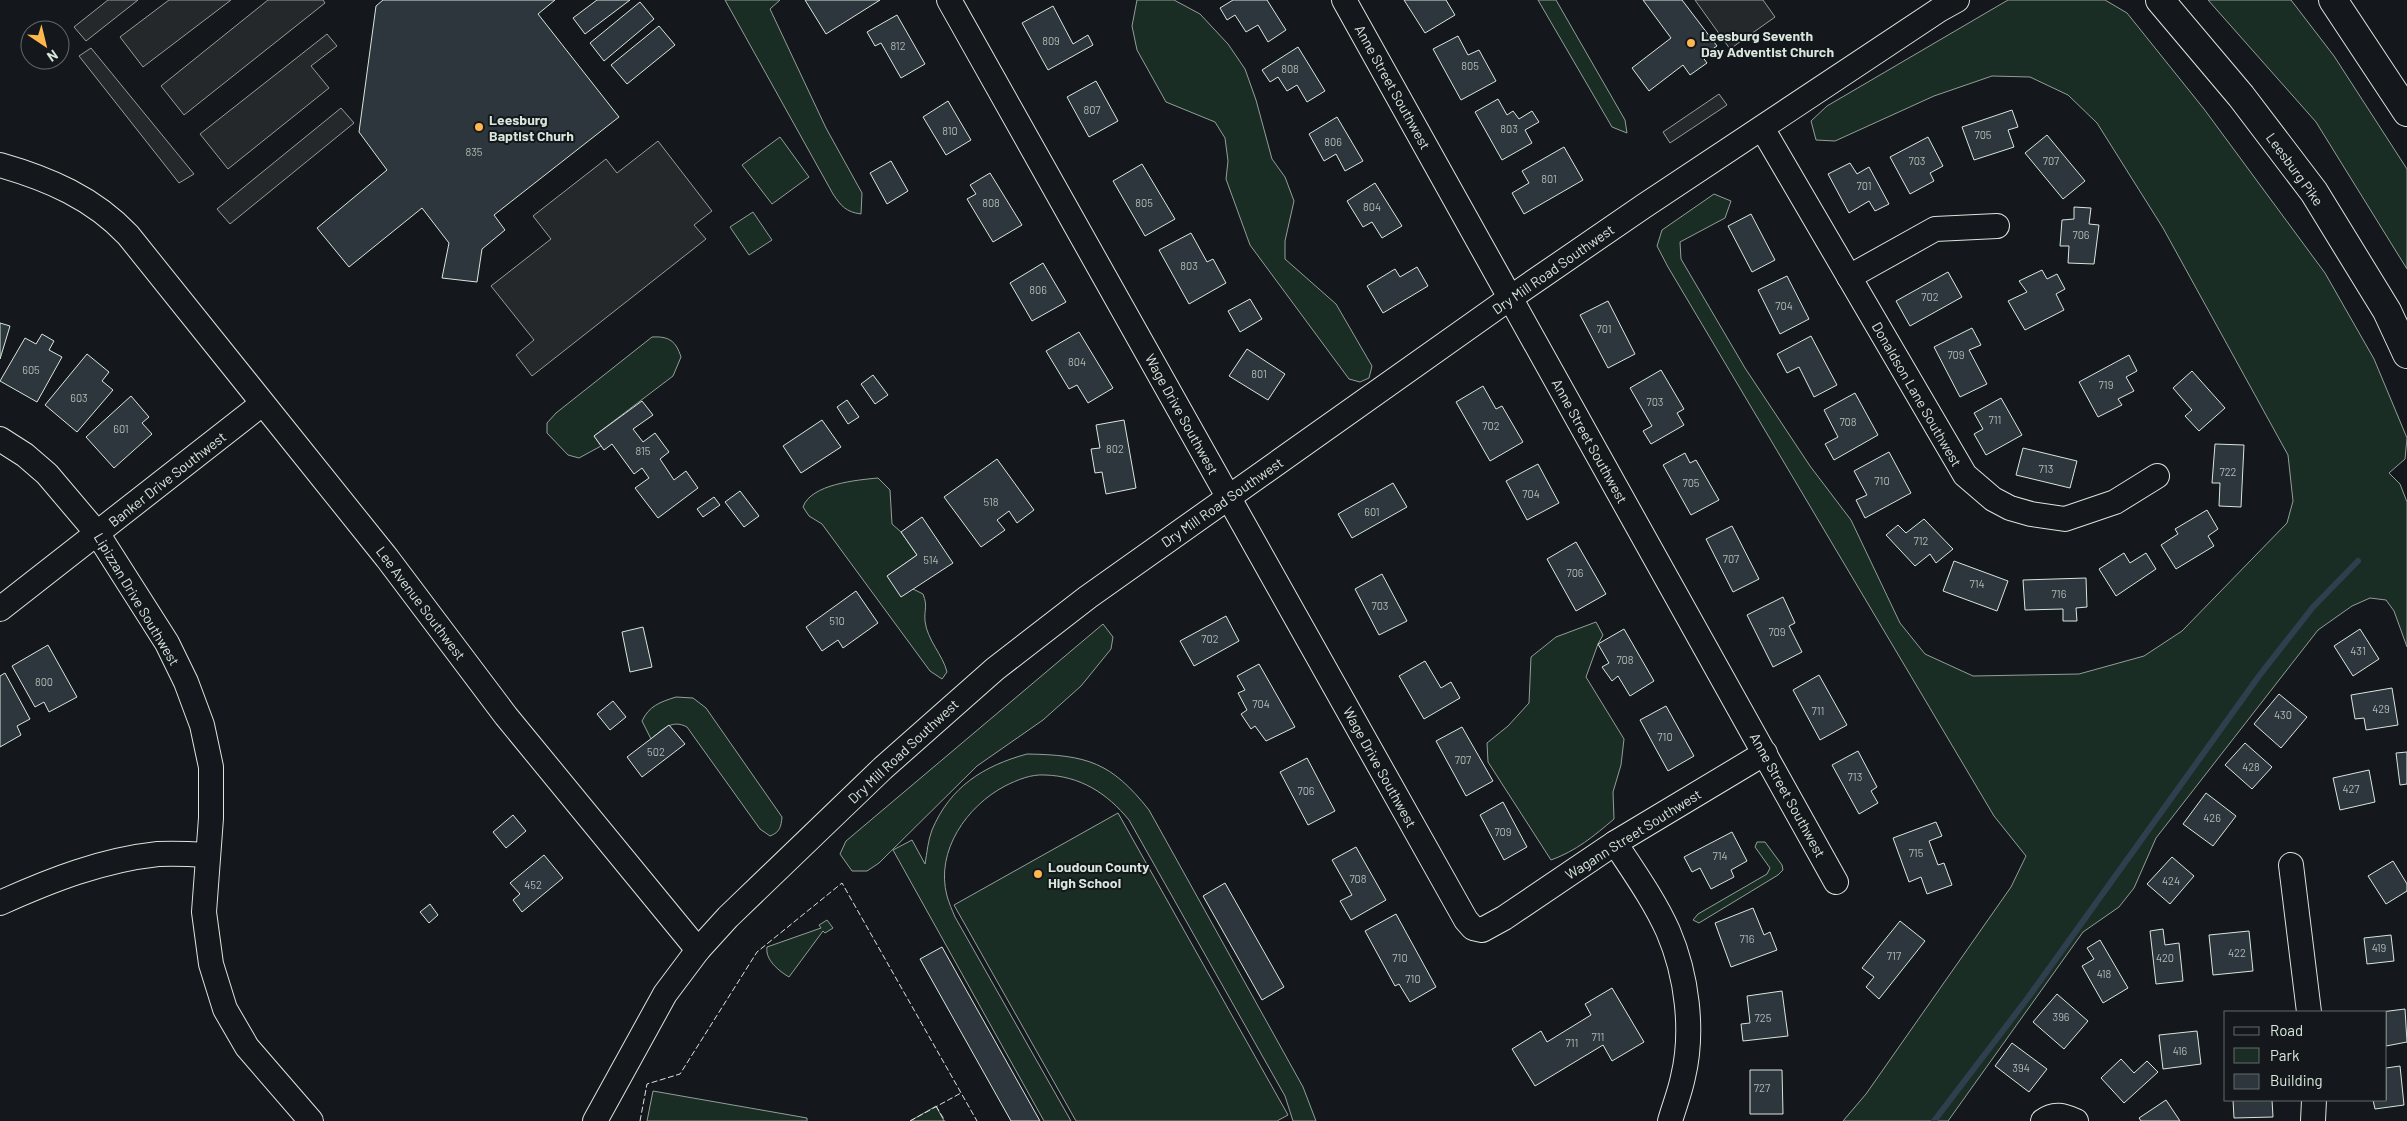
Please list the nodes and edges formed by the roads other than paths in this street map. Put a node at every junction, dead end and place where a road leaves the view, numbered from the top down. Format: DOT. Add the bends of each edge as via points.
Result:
graph roads {
  1 [pos="949,0"];
  2 [pos="1344,0"];
  3 [pos="1958,0"];
  4 [pos="2160,0"];
  5 [pos="2333,0"];
  6 [pos="2407,112"];
  7 [pos="1762,128"];
  8 [pos="0,165"];
  9 [pos="1997,226"];
  10 [pos="1848,277"];
  11 [pos="1510,298"];
  12 [pos="2407,354"];
  13 [pos="262,404"];
  14 [pos="0,439"];
  15 [pos="2157,476"];
  16 [pos="1229,497"];
  17 [pos="98,533"];
  18 [pos="0,609"];
  19 [pos="1765,754"];
  20 [pos="1615,843"];
  21 [pos="208,855"];
  22 [pos="2291,865"];
  23 [pos="1836,882"];
  24 [pos="0,903"];
  25 [pos="1504,918"];
  26 [pos="698,950"];
  27 [pos="2309,1011"];
  28 [pos="2314,1101"];
  29 [pos="311,1121"];
  30 [pos="595,1121"];
  31 [pos="1670,1121"];
  32 [pos="2043,1121"];
  33 [pos="2076,1121"];
  34 [pos="2313,1121"];
  1 -- 16 [label="street, Wage Drive Southwest"];
  2 -- 11 [label="street, Anne Street Southwest"];
  3 -- 7 [label="street, Dry Mill Road Southwest"];
  4 -- 12 [label="highway, Leesburg Pike" via="2241,96 2314,192 2387,311"];
  5 -- 6 [label="highway"];
  7 -- 10 [label="street, Donaldson Lane Southwest"];
  7 -- 11 [label="street, Dry Mill Road Southwest"];
  8 -- 13 [label="street, Lee Avenue Southwest" via="56,184 113,218 146,255"];
  9 -- 10 [label="street" via="1936,229"];
  10 -- 15 [label="street, Donaldson Lane Southwest" via="1965,475 1993,499 2031,514 2065,519 2114,502"];
  11 -- 16 [label="street, Dry Mill Road Southwest"];
  11 -- 19 [label="street, Anne Street Southwest"];
  13 -- 17 [label="street, Banker Drive Southwest"];
  13 -- 26 [label="street, Lee Avenue Southwest" via="387,558 506,716"];
  14 -- 17 [label="street, Lipizzan Drive Southwest" via="47,474"];
  16 -- 25 [label="street, Wage Drive Southwest" via="1466,920 1473,928 1482,930"];
  16 -- 26 [label="street, Dry Mill Road Southwest" via="1088,597 958,701 734,910"];
  17 -- 18 [label="street, Banker Drive Southwest"];
  17 -- 21 [label="street, Lipizzan Drive Southwest" via="167,643 202,725 211,767"];
  19 -- 20 [label="street, Wagann Street Southwest"];
  19 -- 23 [label="street, Anne Street Southwest"];
  20 -- 25 [label="street, Wagann Street Southwest"];
  20 -- 31 [label="street" via="1648,893 1668,932 1685,987 1688,1036 1684,1076"];
  21 -- 24 [label="street" via="160,854 92,866"];
  21 -- 29 [label="street, Lipizzan Drive Southwest" via="204,912 211,964 225,1009 246,1047"];
  22 -- 27 [label="street"];
  26 -- 30 [label="street, Dry Mill Road Southwest" via="665,994"];
  28 -- 34 [label="street"];
  32 -- 33 [label="street" via="2050,1115 2062,1115"];
}
